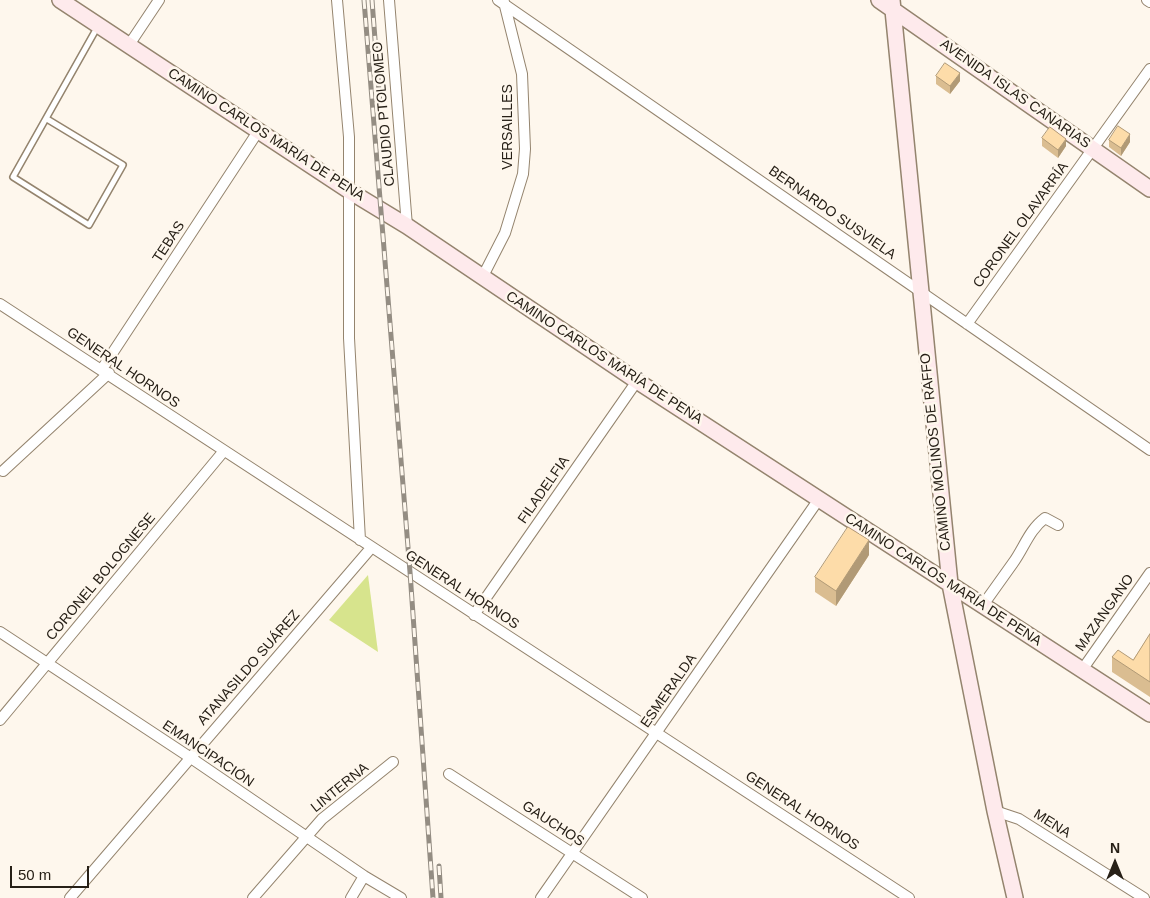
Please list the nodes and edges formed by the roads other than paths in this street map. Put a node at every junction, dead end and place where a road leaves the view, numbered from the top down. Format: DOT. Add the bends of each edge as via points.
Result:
graph roads {
  1 [pos="60,0"];
  2 [pos="159,0"];
  3 [pos="337,0"];
  4 [pos="389,0"];
  5 [pos="879,0"];
  6 [pos="502,2"];
  7 [pos="892,5"];
  8 [pos="99,25"];
  9 [pos="129,44"];
  10 [pos="1150,69"];
  11 [pos="47,119"];
  12 [pos="259,130"];
  13 [pos="1093,148"];
  14 [pos="1150,188"];
  15 [pos="351,192"];
  16 [pos="407,226"];
  17 [pos="482,278"];
  18 [pos="920,291"];
  19 [pos="0,304"];
  20 [pos="968,324"];
  21 [pos="105,372"];
  22 [pos="637,381"];
  23 [pos="1150,450"];
  24 [pos="223,452"];
  25 [pos="3,470"];
  26 [pos="819,499"];
  27 [pos="1058,524"];
  28 [pos="360,540"];
  29 [pos="371,548"];
  30 [pos="1150,572"];
  31 [pos="950,584"];
  32 [pos="983,606"];
  33 [pos="474,615"];
  34 [pos="0,632"];
  35 [pos="47,664"];
  36 [pos="1082,670"];
  37 [pos="1150,714"];
  38 [pos="0,720"];
  39 [pos="657,732"];
  40 [pos="191,758"];
  41 [pos="393,762"];
  42 [pos="449,774"];
  43 [pos="995,811"];
  44 [pos="307,837"];
  45 [pos="572,853"];
  46 [pos="364,876"];
  47 [pos="70,898"];
  48 [pos="253,898"];
  49 [pos="351,898"];
  50 [pos="401,898"];
  51 [pos="541,898"];
  52 [pos="642,898"];
  53 [pos="909,898"];
  54 [pos="1015,898"];
  55 [pos="1144,898"];
  1 -- 8 [label="street, CAMINO CARLOS MARÍA DE PENA"];
  2 -- 9 [label="street"];
  3 -- 15 [label="street"];
  4 -- 16 [label="street, CLAUDIO PTOLOMEO"];
  5 -- 7 [label="street, AVENIDA ISLAS CANARIAS"];
  6 -- 17 [label="street, VERSAILLES" via="522,74 525,148 522,174 505,233"];
  6 -- 18 [label="street, BERNARDO SUSVIELA"];
  7 -- 13 [label="street, AVENIDA ISLAS CANARIAS"];
  7 -- 18 [label="street, CAMINO MOLINOS DE RAFFO"];
  8 -- 9 [label="street, CAMINO CARLOS MARÍA DE PENA"];
  8 -- 11 [label="lane"];
  9 -- 12 [label="street, CAMINO CARLOS MARÍA DE PENA"];
  10 -- 13 [label="street, CORONEL OLAVARRÍA"];
  11 -- 11 [label="lane" via="13,177 89,226 123,165"];
  12 -- 15 [label="street, CAMINO CARLOS MARÍA DE PENA"];
  12 -- 21 [label="street, TEBAS"];
  13 -- 14 [label="street, AVENIDA ISLAS CANARIAS"];
  13 -- 20 [label="street, CORONEL OLAVARRÍA"];
  15 -- 16 [label="street, CAMINO CARLOS MARÍA DE PENA"];
  15 -- 28 [label="street" via="349,338"];
  16 -- 17 [label="street, CAMINO CARLOS MARÍA DE PENA"];
  17 -- 22 [label="street, CAMINO CARLOS MARÍA DE PENA"];
  18 -- 20 [label="street, BERNARDO SUSVIELA"];
  18 -- 31 [label="street, CAMINO MOLINOS DE RAFFO"];
  19 -- 21 [label="street, GENERAL HORNOS"];
  20 -- 23 [label="street, BERNARDO SUSVIELA"];
  21 -- 24 [label="street, GENERAL HORNOS"];
  21 -- 25 [label="street, TEBAS"];
  22 -- 26 [label="street, CAMINO CARLOS MARÍA DE PENA"];
  22 -- 33 [label="street, FILADELFIA"];
  24 -- 28 [label="street, GENERAL HORNOS"];
  24 -- 35 [label="street, CORONEL BOLOGNESE"];
  26 -- 31 [label="street, CAMINO CARLOS MARÍA DE PENA"];
  26 -- 39 [label="street, ESMERALDA"];
  27 -- 32 [label="street" via="1045,518 1041,521"];
  28 -- 29 [label="street, GENERAL HORNOS"];
  29 -- 33 [label="street, GENERAL HORNOS"];
  29 -- 40 [label="street, ATANASILDO SUÁREZ"];
  30 -- 36 [label="street, MAZANGANO"];
  31 -- 32 [label="street, CAMINO CARLOS MARÍA DE PENA"];
  31 -- 43 [label="street, CAMINO MOLINOS DE RAFFO"];
  32 -- 36 [label="street, CAMINO CARLOS MARÍA DE PENA"];
  33 -- 39 [label="street, GENERAL HORNOS"];
  34 -- 35 [label="street, EMANCIPACIÓN"];
  35 -- 38 [label="street, CORONEL BOLOGNESE"];
  35 -- 40 [label="street, EMANCIPACIÓN"];
  36 -- 37 [label="street, CAMINO CARLOS MARÍA DE PENA"];
  39 -- 45 [label="street, ESMERALDA"];
  39 -- 53 [label="street, GENERAL HORNOS"];
  40 -- 44 [label="street, EMANCIPACIÓN"];
  40 -- 47 [label="street, ATANASILDO SUÁREZ"];
  41 -- 44 [label="street, LINTERNA" via="322,819"];
  42 -- 45 [label="street, GAUCHOS"];
  43 -- 54 [label="street, CAMINO MOLINOS DE RAFFO"];
  43 -- 55 [label="street, MENA" via="1019,819"];
  44 -- 46 [label="street, EMANCIPACIÓN"];
  44 -- 48 [label="street, LINTERNA"];
  45 -- 51 [label="street, ESMERALDA"];
  45 -- 52 [label="street, GAUCHOS"];
  46 -- 49 [label="street"];
  46 -- 50 [label="street, EMANCIPACIÓN"];
}
